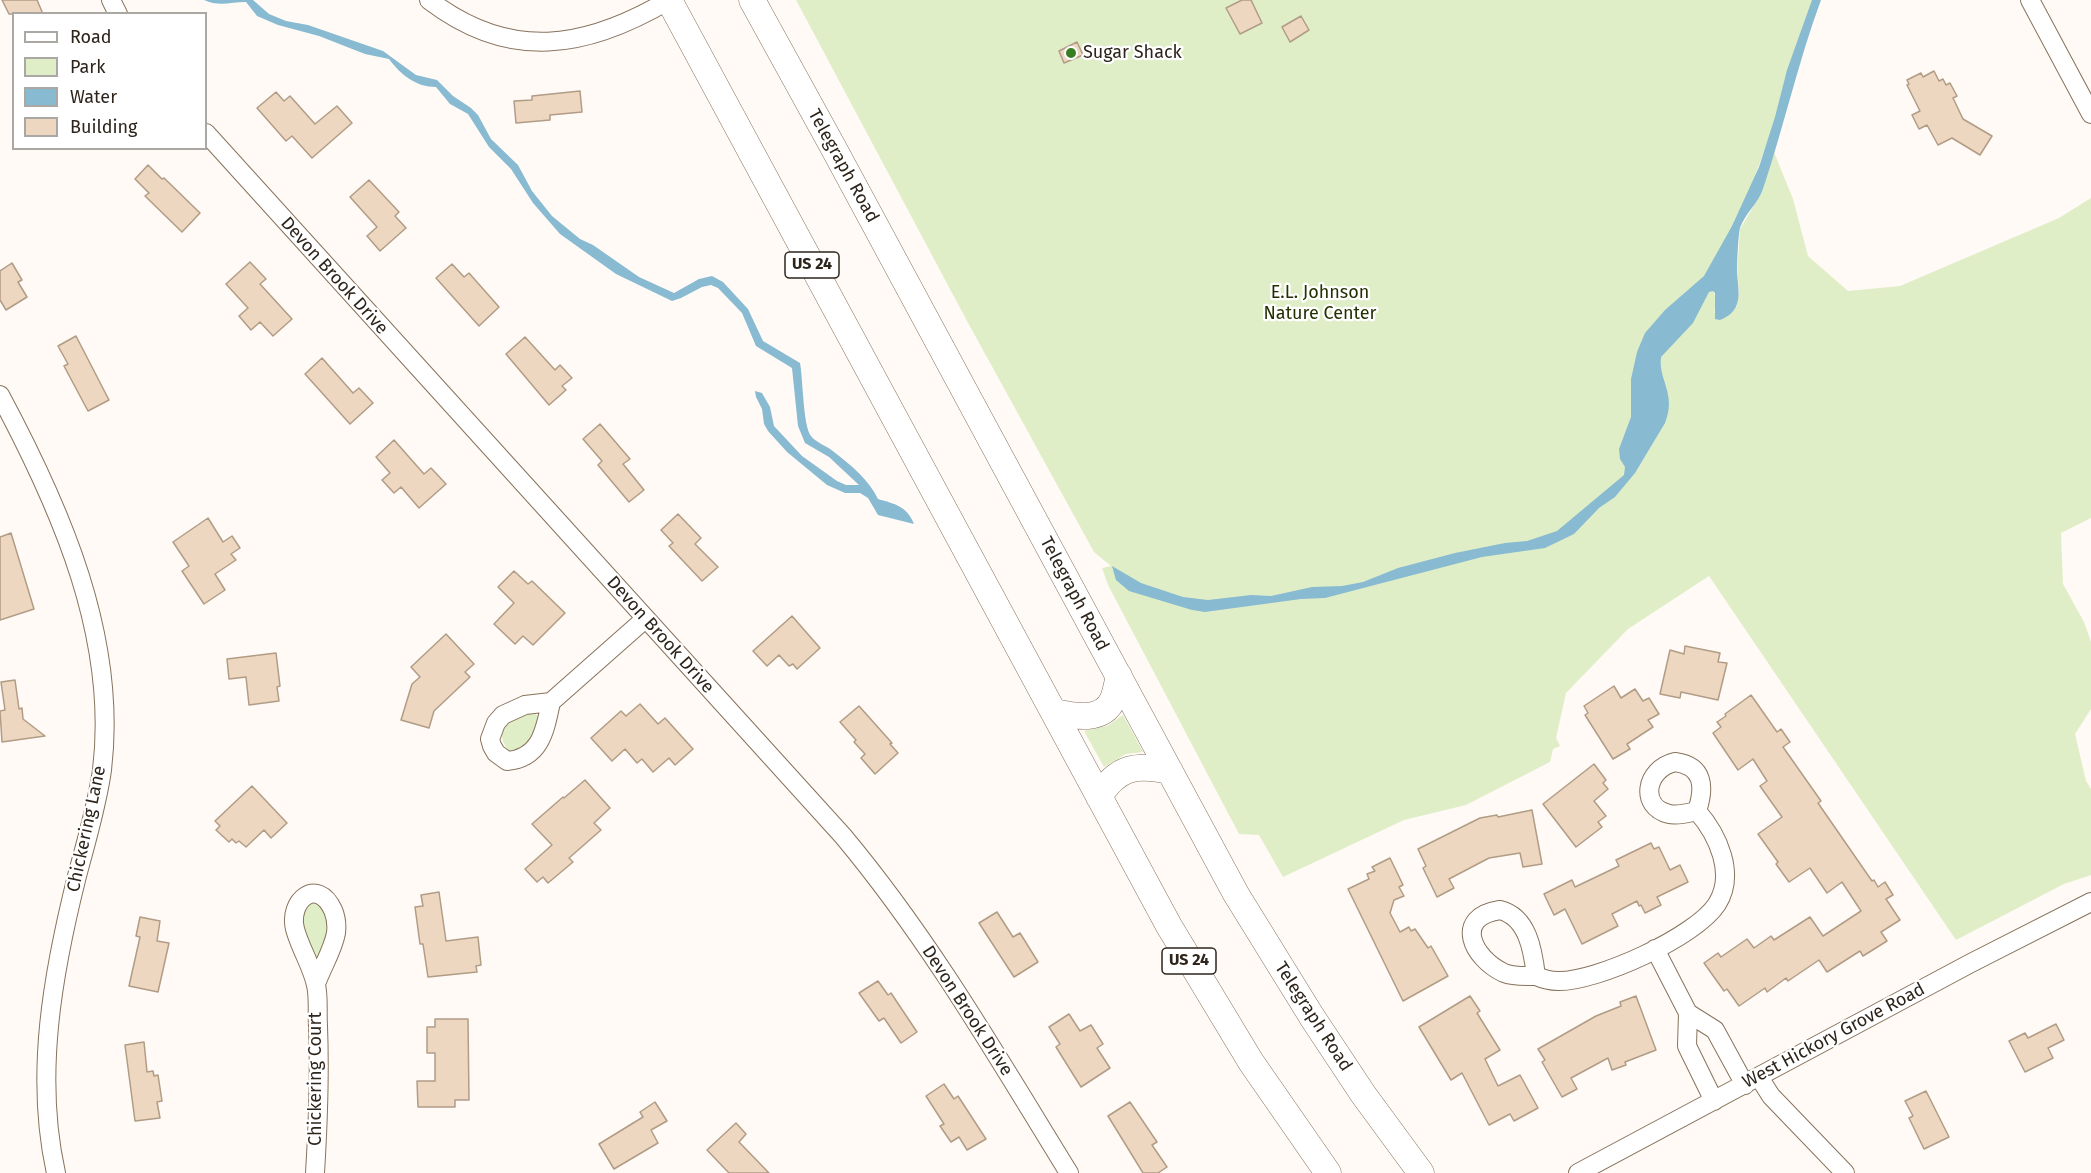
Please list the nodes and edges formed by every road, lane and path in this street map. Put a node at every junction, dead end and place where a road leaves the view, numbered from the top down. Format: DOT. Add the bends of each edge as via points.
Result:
graph roads {
  1 [pos="429,0"];
  2 [pos="669,0"];
  3 [pos="752,0"];
  4 [pos="2030,0"];
  5 [pos="2091,114"];
  6 [pos="207,134"];
  7 [pos="0,395"];
  8 [pos="645,619"];
  9 [pos="1119,676"];
  10 [pos="551,702"];
  11 [pos="1054,712"];
  12 [pos="1170,771"];
  13 [pos="1099,797"];
  14 [pos="1697,811"];
  15 [pos="2091,902"];
  16 [pos="1655,949"];
  17 [pos="1536,976"];
  18 [pos="316,984"];
  19 [pos="1688,1013"];
  20 [pos="1752,1081"];
  21 [pos="1714,1101"];
  22 [pos="56,1173"];
  23 [pos="315,1173"];
  24 [pos="1069,1173"];
  25 [pos="1328,1173"];
  26 [pos="1421,1173"];
  27 [pos="1578,1173"];
  28 [pos="1845,1173"];
  1 -- 2 [label="street" via="480,30 532,42 592,35 626,23"];
  2 -- 11 [label="highway, US 24"];
  3 -- 9 [label="highway, Telegraph Road"];
  4 -- 5 [label="street"];
  6 -- 8 [label="street, Devon Brook Drive"];
  7 -- 22 [label="street, Chickering Lane" via="40,473 72,554 94,630 105,724 101,772 51,1002 48,1107"];
  8 -- 10 [label="street"];
  8 -- 24 [label="street, Devon Brook Drive" via="869,868 945,974"];
  9 -- 11 [label="highway" via="1113,700 1096,714 1076,717"];
  9 -- 12 [label="highway, Telegraph Road"];
  11 -- 13 [label="highway, US 24"];
  12 -- 13 [label="highway" via="1141,767 1128,770 1106,785"];
  12 -- 26 [label="highway, Telegraph Road" via="1272,954"];
  13 -- 25 [label="highway, US 24" via="1209,994"];
  14 -- 16 [label="street" via="1717,839 1723,859 1722,894 1700,922"];
  15 -- 20 [label="street, West Hickory Grove Road"];
  16 -- 17 [label="street" via="1586,977 1547,981"];
  16 -- 19 [label="street"];
  18 -- 23 [label="street, Chickering Court" via="319,1058"];
  19 -- 20 [label="street" via="1715,1030"];
  19 -- 21 [label="street" via="1687,1046"];
  20 -- 21 [label="street, West Hickory Grove Road"];
  20 -- 28 [label="street"];
  21 -- 27 [label="street, West Hickory Grove Road"];
}
